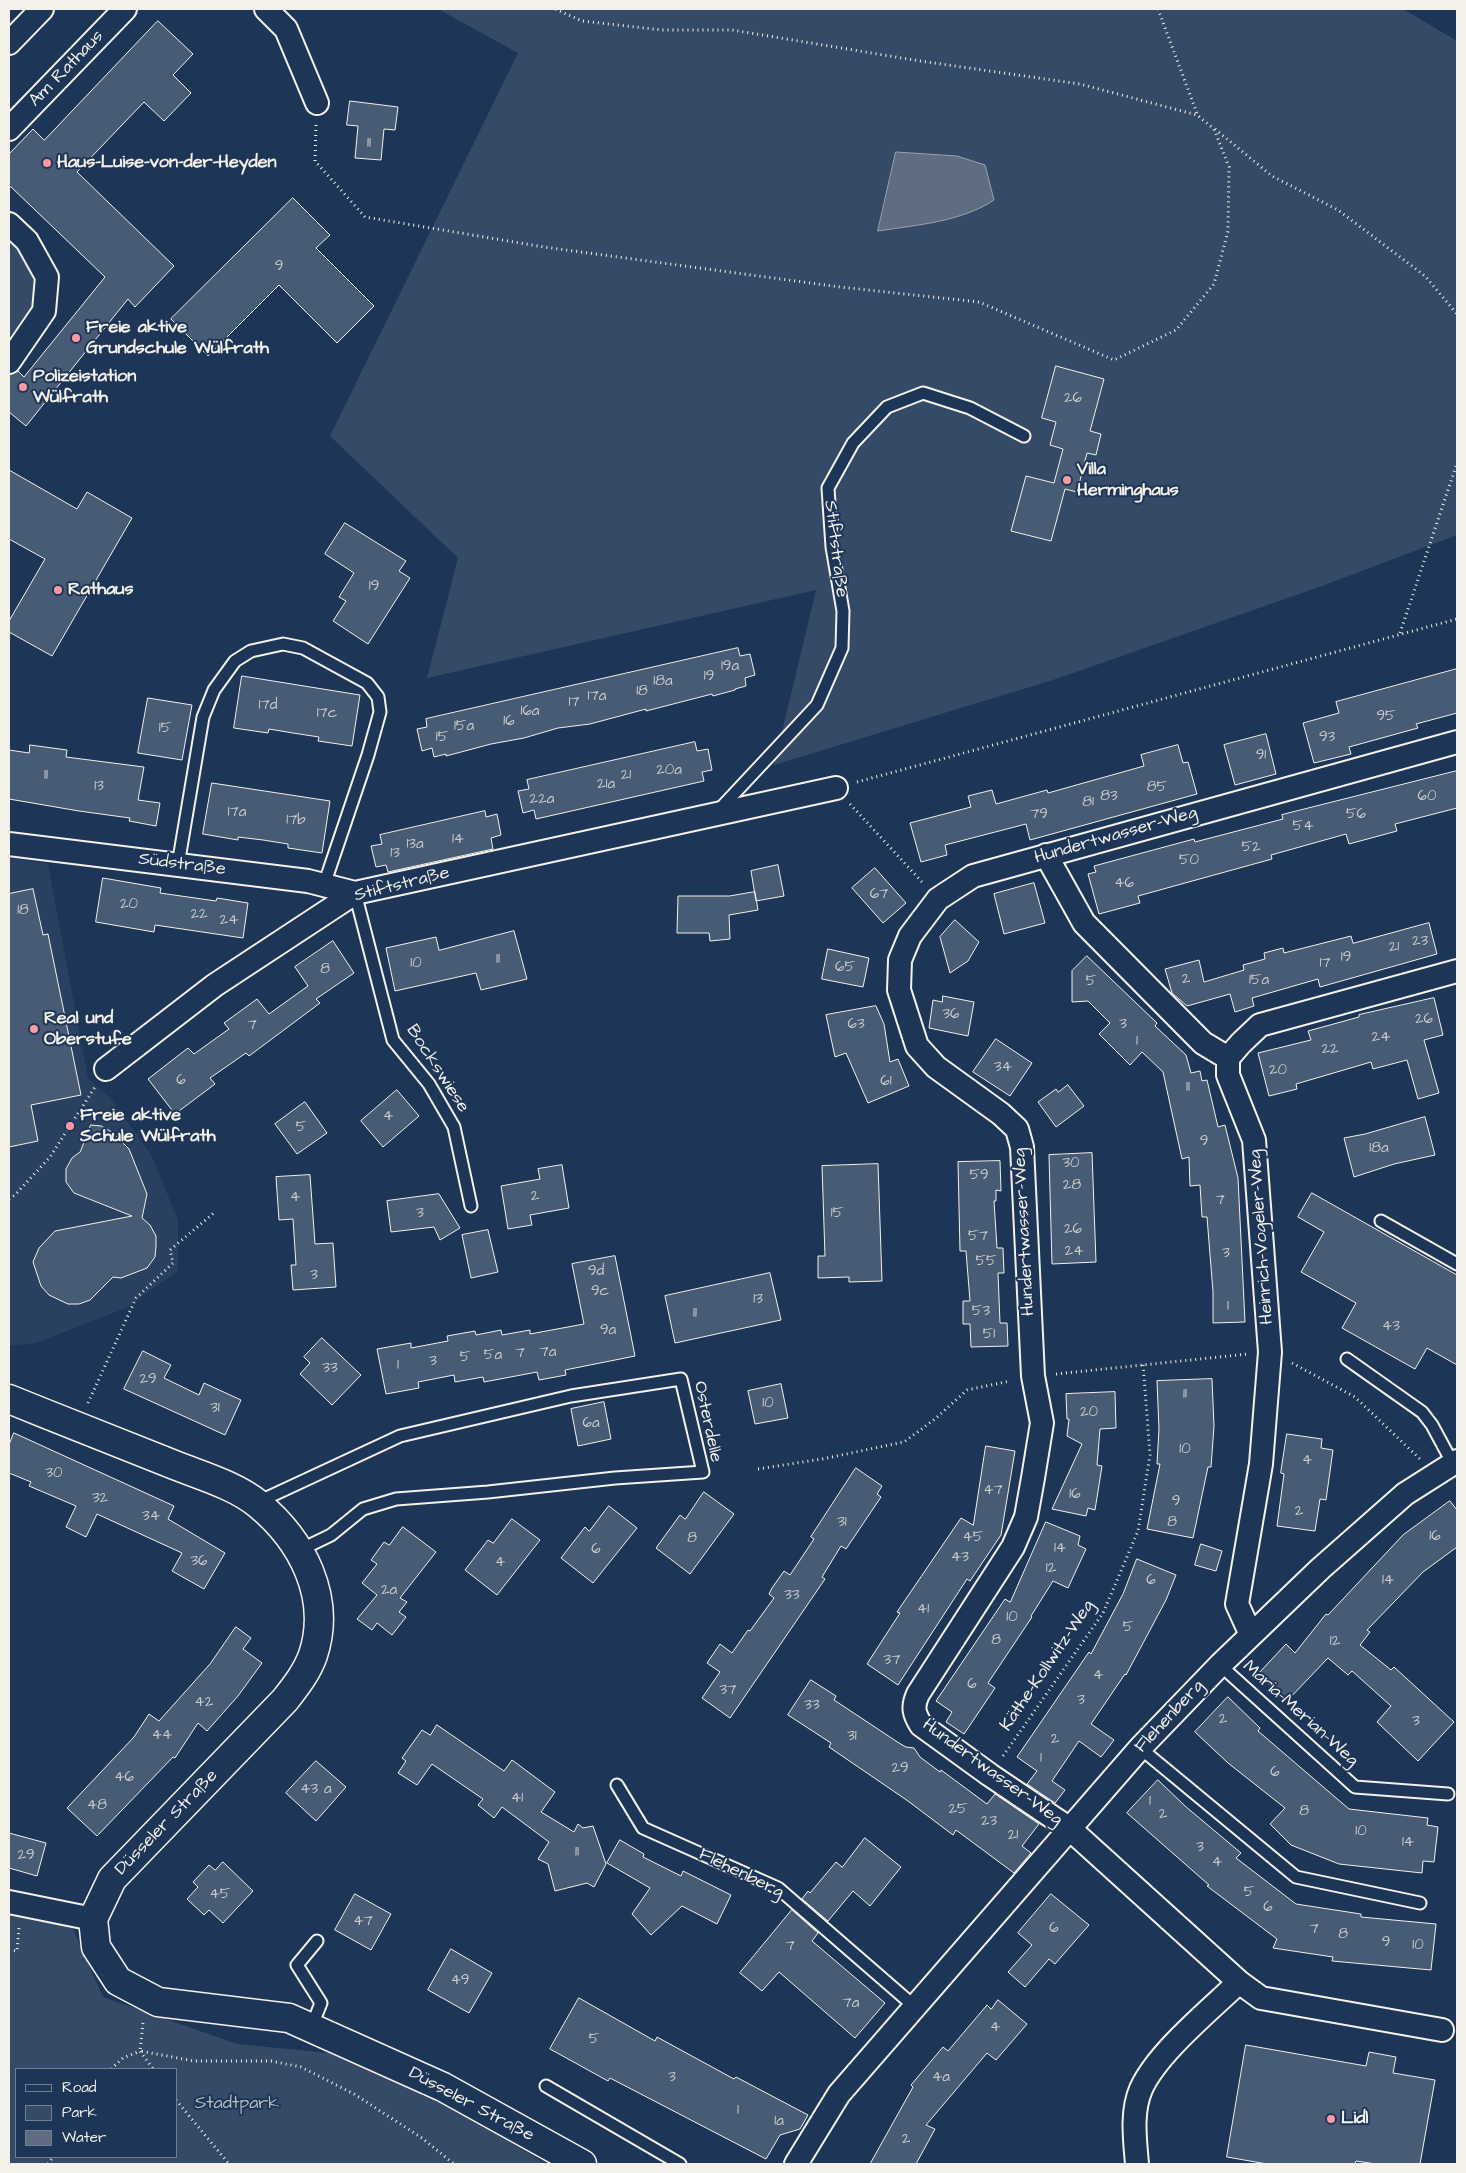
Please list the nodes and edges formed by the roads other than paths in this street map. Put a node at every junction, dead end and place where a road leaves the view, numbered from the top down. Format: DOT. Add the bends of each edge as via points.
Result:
graph roads {
  1 [pos="42,9"];
  2 [pos="126,9"];
  3 [pos="266,9"];
  4 [pos="9,44"];
  5 [pos="317,103"];
  6 [pos="9,129"];
  7 [pos="9,224"];
  8 [pos="9,362"];
  9 [pos="1024,436"];
  10 [pos="1457,742"];
  11 [pos="836,788"];
  12 [pos="715,814"];
  13 [pos="9,844"];
  14 [pos="1046,855"];
  15 [pos="178,865"];
  16 [pos="324,886"];
  17 [pos="355,894"];
  18 [pos="1457,971"];
  19 [pos="1228,1058"];
  20 [pos="106,1069"];
  21 [pos="471,1206"];
  22 [pos="1381,1221"];
  23 [pos="1457,1264"];
  24 [pos="1347,1359"];
  25 [pos="9,1400"];
  26 [pos="1455,1462"];
  27 [pos="256,1503"];
  28 [pos="300,1550"];
  29 [pos="1251,1635"];
  30 [pos="1220,1665"];
  31 [pos="1140,1748"];
  32 [pos="617,1785"];
  33 [pos="1448,1794"];
  34 [pos="1070,1829"];
  35 [pos="1420,1903"];
  36 [pos="14,1904"];
  37 [pos="93,1920"];
  38 [pos="317,1941"];
  39 [pos="1240,1982"];
  40 [pos="914,2006"];
  41 [pos="311,2028"];
  42 [pos="1442,2030"];
  43 [pos="546,2086"];
  44 [pos="582,2164"];
  45 [pos="680,2164"];
  46 [pos="796,2164"];
  47 [pos="1137,2164"];
  1 -- 4 [label="street"];
  2 -- 6 [label="street, Am Rathaus"];
  3 -- 5 [label="street" via="286,29"];
  7 -- 8 [label="street" via="27,241 47,278 44,311"];
  9 -- 12 [label="lane, Stiftstraße" via="970,408 923,393 887,406 852,443 828,488 832,548 844,611 842,648 817,705"];
  10 -- 14 [label="street, Hundertwasser-Weg"];
  11 -- 12 [label="street, Stiftstraße"];
  12 -- 17 [label="street, Stiftstraße"];
  13 -- 15 [label="street, Südstraße"];
  14 -- 19 [label="street" via="1084,924 1203,1043"];
  14 -- 34 [label="street, Hundertwasser-Weg" via="973,876 938,899 910,936 900,960 899,990 917,1046 936,1067 1017,1129 1022,1147 1033,1376 1042,1423 1026,1517 1013,1547 914,1704 914,1715 922,1725 990,1775"];
  15 -- 16 [label="street, Südstraße" via="308,881"];
  15 -- 16 [label="lane" via="203,717 214,690 235,661 251,651 283,644 302,648 367,683 378,698 380,712 368,755"];
  16 -- 17 [label="street, Südstraße"];
  17 -- 20 [label="street, Stiftstraße" via="215,985"];
  17 -- 21 [label="lane, Bockswiese" via="392,1040 429,1084 454,1127"];
  18 -- 19 [label="street" via="1260,1025"];
  19 -- 29 [label="street, Heinrich-Vogeler-Weg" via="1228,1075 1254,1140 1270,1352 1261,1464 1237,1604"];
  22 -- 23 [label="lane"];
  24 -- 26 [label="lane" via="1422,1412"];
  25 -- 27 [label="main road, Düsseler Straße" via="220,1483"];
  26 -- 29 [label="street, Flehenberg" via="1405,1494"];
  27 -- 28 [label="main road, Düsseler Straße" via="282,1526"];
  27 -- 28 [label="lane, Osterdelle" via="400,1436 571,1396 681,1378 703,1472 396,1499 363,1510 331,1535"];
  28 -- 37 [label="main road, Düsseler Straße" via="314,1579 319,1626 313,1654 303,1677 285,1700 112,1879"];
  29 -- 30 [label="street, Flehenberg"];
  30 -- 31 [label="street, Flehenberg"];
  30 -- 33 [label="lane, Maria-Merian-Weg" via="1355,1787"];
  31 -- 34 [label="street, Flehenberg"];
  31 -- 35 [label="lane" via="1296,1877"];
  32 -- 40 [label="lane, Flehenberg" via="642,1828 778,1888"];
  34 -- 39 [label="street, Hundertwasser-Weg"];
  34 -- 40 [label="street, Flehenberg"];
  36 -- 37 [label="street"];
  37 -- 41 [label="main road, Düsseler Straße" via="96,1947 118,1980 158,2002 289,2018"];
  38 -- 41 [label="lane" via="297,1966 321,2003"];
  39 -- 42 [label="street, Hundertwasser-Weg" via="1260,1998"];
  39 -- 47 [label="street" via="1160,2058 1141,2089 1134,2122"];
  40 -- 46 [label="street, Flehenberg" via="839,2094"];
  41 -- 44 [label="main road, Düsseler Straße" via="443,2086"];
  43 -- 45 [label="lane"];
}
